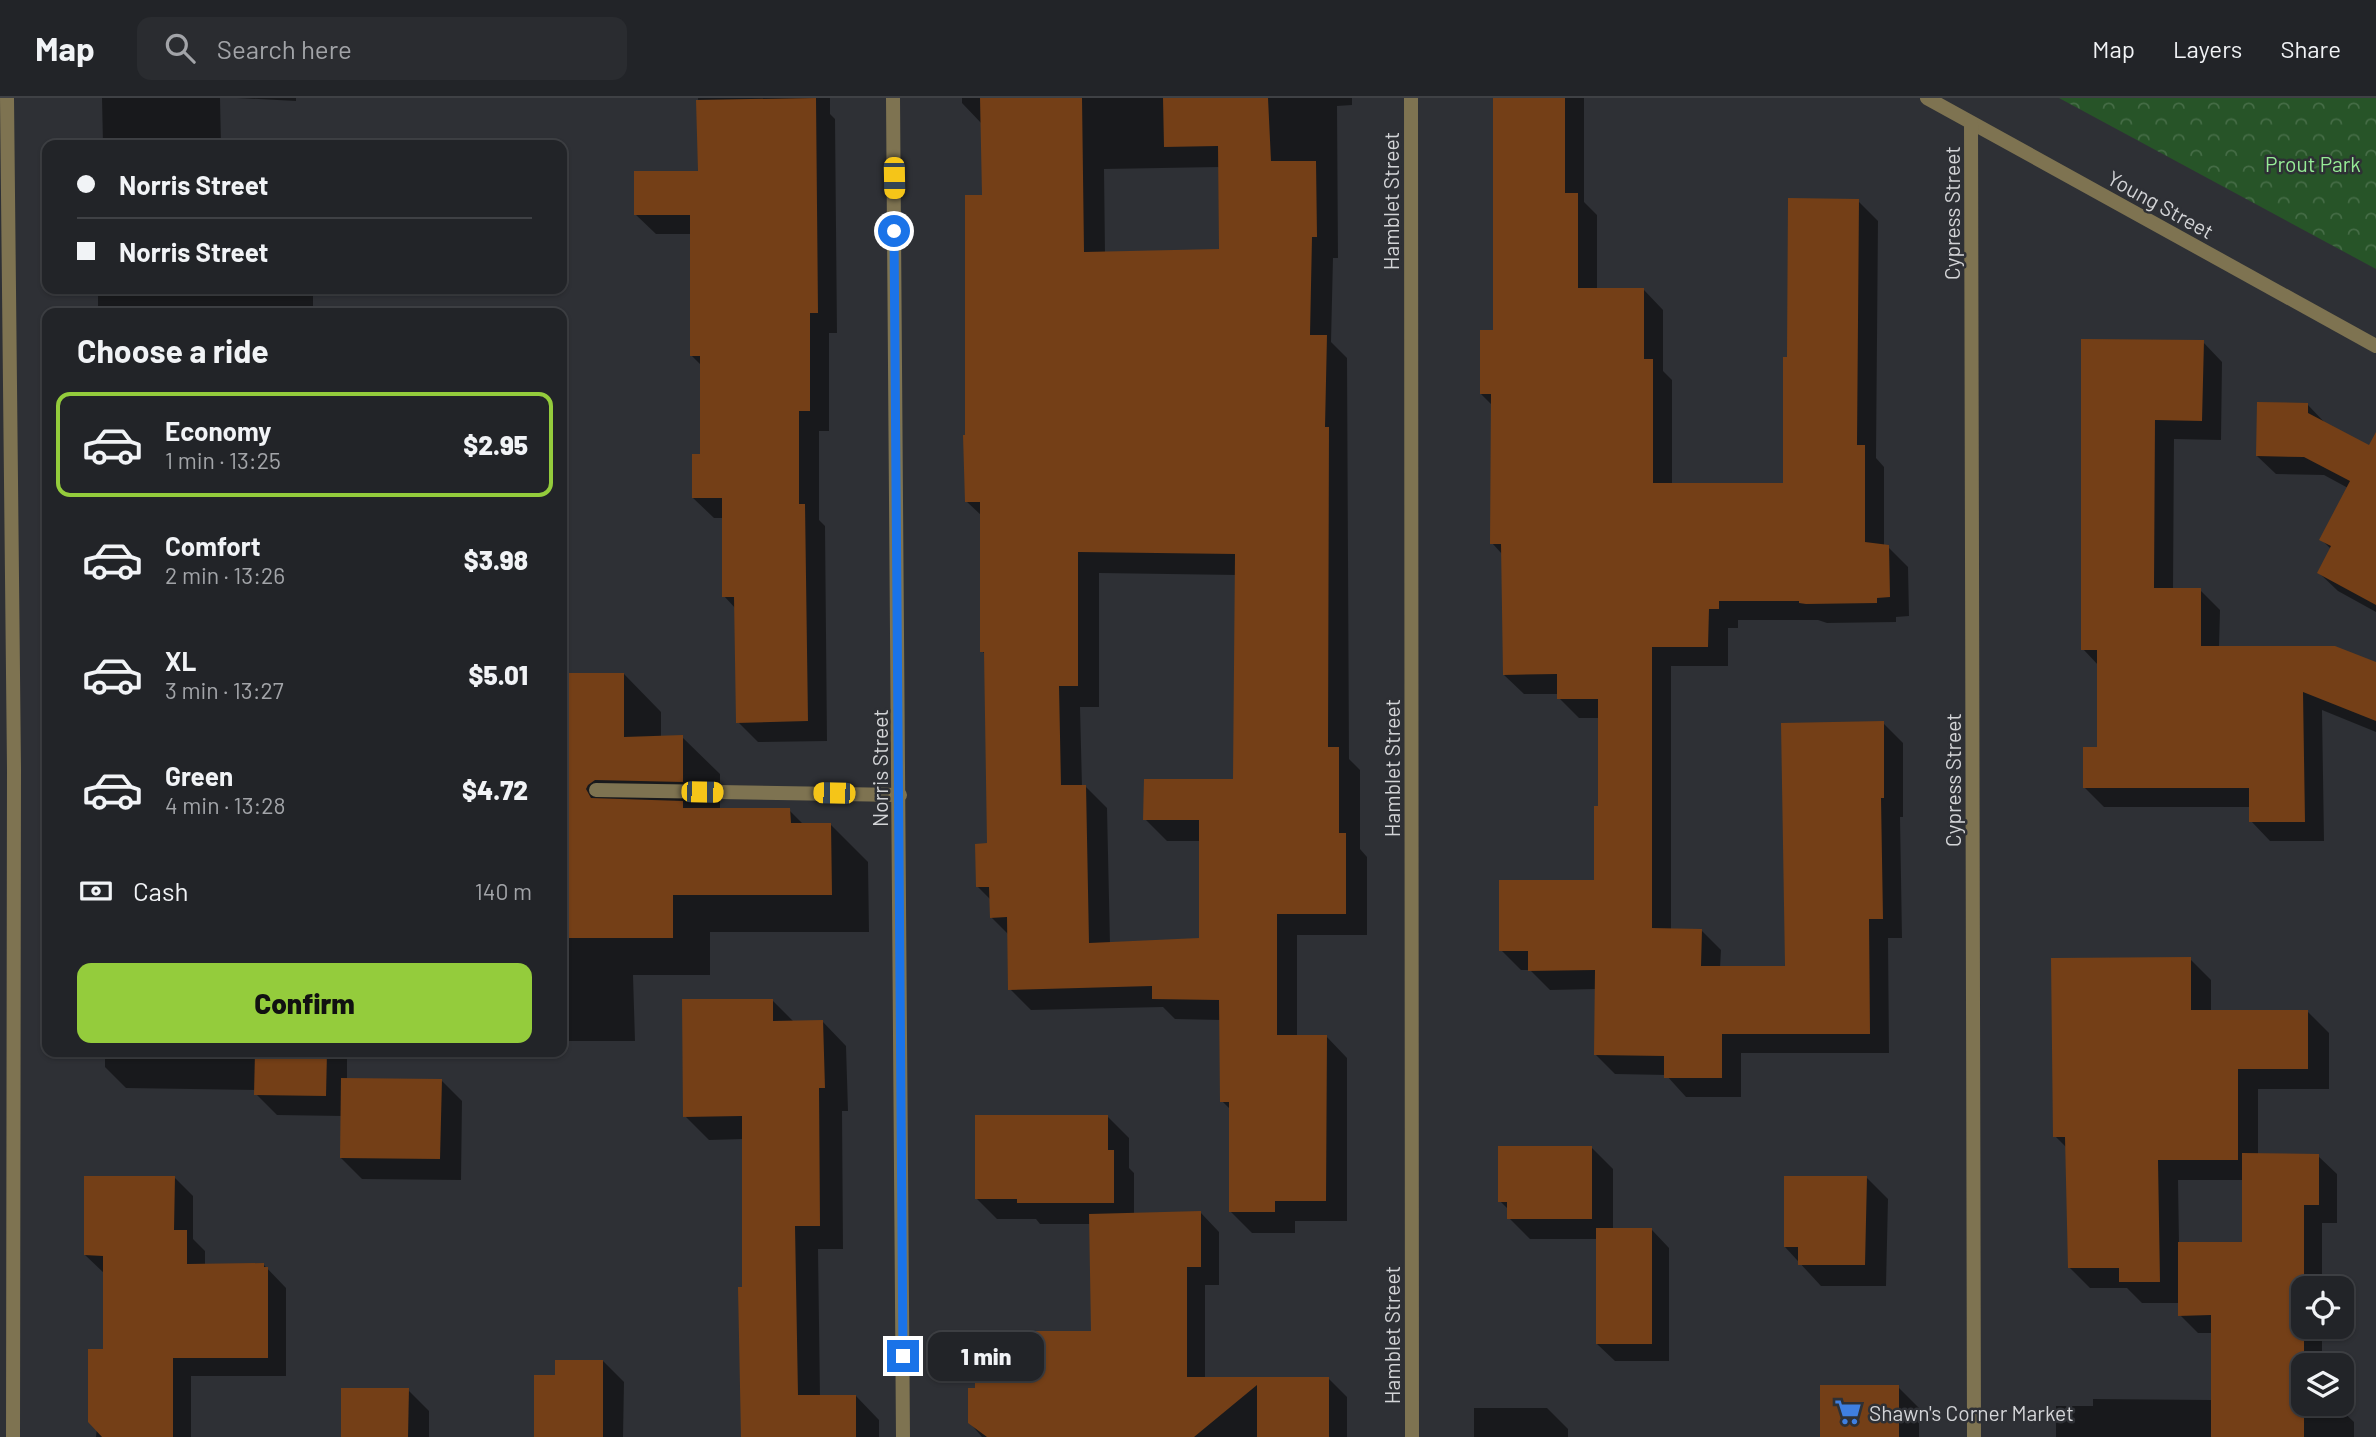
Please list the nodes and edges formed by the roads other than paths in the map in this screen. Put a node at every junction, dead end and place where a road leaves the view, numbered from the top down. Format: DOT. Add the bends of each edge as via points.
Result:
graph roads {
  1 [pos="7,98"];
  2 [pos="893,98"];
  3 [pos="1411,98"];
  4 [pos="1927,98"];
  5 [pos="1972,123"];
  6 [pos="2376,346"];
  7 [pos="7,769"];
  8 [pos="596,790"];
  9 [pos="900,795"];
  10 [pos="13,1437"];
  11 [pos="903,1437"];
  12 [pos="1412,1437"];
  13 [pos="1974,1437"];
  1 -- 7 [label="street"];
  2 -- 9 [label="street, Norris Street"];
  3 -- 12 [label="street, Hamblet Street"];
  4 -- 5 [label="street, Young Street"];
  5 -- 6 [label="street, Young Street"];
  5 -- 13 [label="street, Cypress Street"];
  7 -- 10 [label="street"];
  8 -- 9 [label="street"];
  9 -- 11 [label="street, Norris Street"];
}
